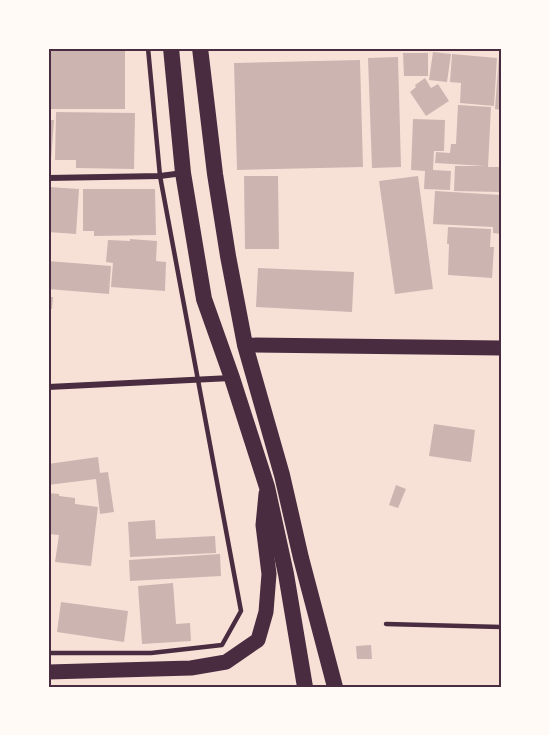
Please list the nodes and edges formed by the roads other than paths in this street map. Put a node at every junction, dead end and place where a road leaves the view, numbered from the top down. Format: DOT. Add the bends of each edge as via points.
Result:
graph roads {
  1 [pos="148,48"];
  2 [pos="171,48"];
  3 [pos="200,48"];
  4 [pos="183,173"];
  5 [pos="159,177"];
  6 [pos="48,178"];
  7 [pos="244,345"];
  8 [pos="501,348"];
  9 [pos="232,378"];
  10 [pos="198,380"];
  11 [pos="48,387"];
  12 [pos="267,487"];
  13 [pos="386,624"];
  14 [pos="501,627"];
  15 [pos="48,653"];
  16 [pos="48,672"];
  17 [pos="305,687"];
  18 [pos="335,687"];
  1 -- 5 [label="lane"];
  2 -- 4 [label="highway"];
  3 -- 7 [label="highway" via="215,174"];
  4 -- 5 [label="street"];
  4 -- 9 [label="highway" via="204,299"];
  5 -- 6 [label="street"];
  5 -- 10 [label="lane"];
  7 -- 8 [label="main road"];
  7 -- 18 [label="highway" via="282,475"];
  9 -- 10 [label="street"];
  9 -- 12 [label="highway"];
  10 -- 11 [label="street"];
  10 -- 15 [label="lane" via="241,611 222,645 151,653"];
  12 -- 16 [label="main road" via="263,525 269,574 266,612 258,640 226,662 191,668"];
  12 -- 17 [label="highway"];
  13 -- 14 [label="lane"];
}
